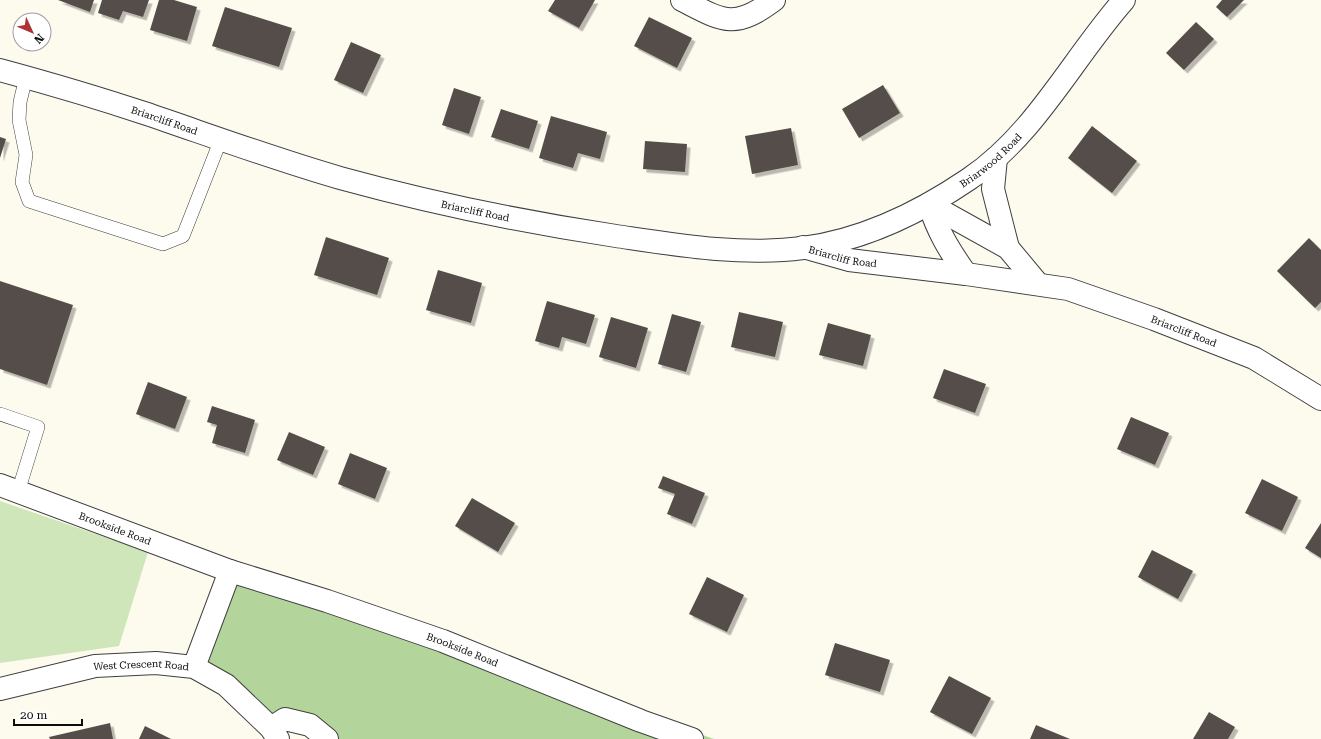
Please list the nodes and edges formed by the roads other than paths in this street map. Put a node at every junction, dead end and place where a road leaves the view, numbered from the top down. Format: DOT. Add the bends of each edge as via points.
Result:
graph roads {
  1 [pos="682,0"];
  2 [pos="774,0"];
  3 [pos="1124,0"];
  4 [pos="0,70"];
  5 [pos="26,77"];
  6 [pos="221,139"];
  7 [pos="996,158"];
  8 [pos="929,204"];
  9 [pos="803,248"];
  10 [pos="1008,248"];
  11 [pos="966,274"];
  12 [pos="1038,284"];
  13 [pos="1321,399"];
  14 [pos="0,414"];
  15 [pos="9,489"];
  16 [pos="230,571"];
  17 [pos="194,667"];
  18 [pos="0,689"];
  19 [pos="274,733"];
  20 [pos="327,739"];
  21 [pos="692,739"];
  1 -- 2 [label="street" via="711,15 734,20 746,18"];
  3 -- 7 [label="street, Briarwood Road" via="1106,20 1023,131"];
  4 -- 5 [label="street, Briarcliff Road"];
  5 -- 6 [label="street, Briarcliff Road"];
  5 -- 6 [label="lane" via="19,120 26,155 22,182 29,200 162,244 183,236"];
  6 -- 9 [label="street, Briarcliff Road" via="340,178 507,217 646,240 736,250"];
  7 -- 8 [label="street, Briarwood Road" via="971,178"];
  7 -- 10 [label="street" via="993,189"];
  8 -- 9 [label="street, Briarwood Road" via="894,222 846,238"];
  8 -- 10 [label="street"];
  8 -- 11 [label="street" via="946,246"];
  9 -- 11 [label="street, Briarcliff Road" via="849,260"];
  10 -- 12 [label="street"];
  11 -- 12 [label="street, Briarcliff Road"];
  12 -- 13 [label="street, Briarcliff Road" via="1068,290 1254,358"];
  14 -- 15 [label="lane" via="38,428"];
  15 -- 16 [label="street, Brookside Road"];
  16 -- 17 [label="street"];
  16 -- 21 [label="street, Brookside Road" via="443,641"];
  17 -- 18 [label="street, West Crescent Road" via="156,663 94,666"];
  17 -- 19 [label="street, West Crescent Road" via="226,685"];
  19 -- 20 [label="street, West Crescent Road" via="285,719 310,725"];
}
